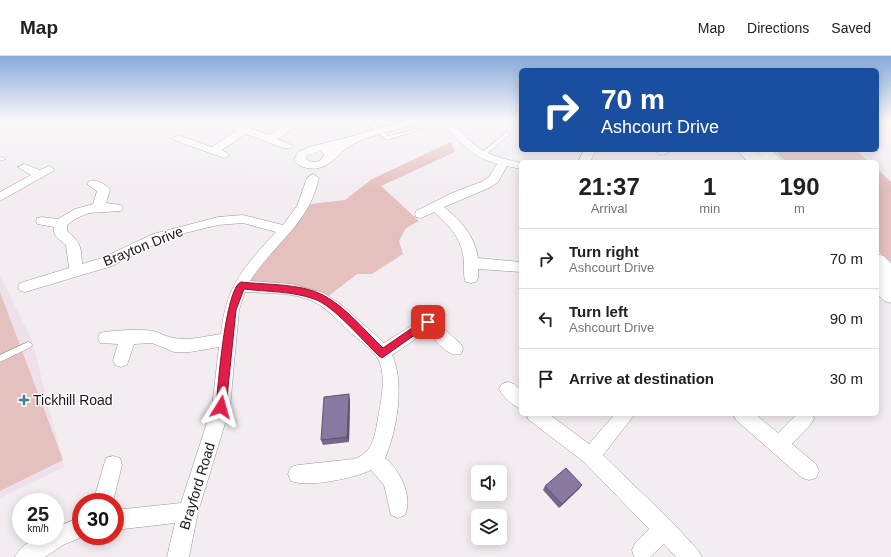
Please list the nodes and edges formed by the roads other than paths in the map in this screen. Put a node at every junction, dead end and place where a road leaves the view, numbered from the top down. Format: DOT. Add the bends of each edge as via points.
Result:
graph roads {
  1 [pos="194,143"];
  2 [pos="224,143"];
  3 [pos="281,143"];
  4 [pos="336,143"];
  5 [pos="348,143"];
  6 [pos="466,143"];
  7 [pos="496,143"];
  8 [pos="287,146"];
  9 [pos="315,148"];
  10 [pos="214,150"];
  11 [pos="747,152"];
  12 [pos="765,152"];
  13 [pos="224,154"];
  14 [pos="482,155"];
  15 [pos="328,159"];
  16 [pos="755,160"];
  17 [pos="773,160"];
  18 [pos="302,162"];
  19 [pos="504,162"];
  20 [pos="519,166"];
  21 [pos="24,167"];
  22 [pos="312,178"];
  23 [pos="93,184"];
  24 [pos="0,197"];
  25 [pos="436,207"];
  26 [pos="98,208"];
  27 [pos="117,208"];
  28 [pos="421,214"];
  29 [pos="42,221"];
  30 [pos="61,224"];
  31 [pos="286,230"];
  32 [pos="472,263"];
  33 [pos="879,263"];
  34 [pos="519,267"];
  35 [pos="76,271"];
  36 [pos="891,275"];
  37 [pos="471,278"];
  38 [pos="879,283"];
  39 [pos="241,286"];
  40 [pos="26,287"];
  41 [pos="891,295"];
  42 [pos="128,336"];
  43 [pos="106,338"];
  44 [pos="229,339"];
  45 [pos="28,345"];
  46 [pos="455,349"];
  47 [pos="382,354"];
  48 [pos="0,359"];
  49 [pos="121,360"];
  50 [pos="508,389"];
  51 [pos="519,399"];
  52 [pos="538,416"];
  53 [pos="624,416"];
  54 [pos="744,416"];
  55 [pos="805,418"];
  56 [pos="779,445"];
  57 [pos="591,456"];
  58 [pos="373,460"];
  59 [pos="113,465"];
  60 [pos="810,471"];
  61 [pos="298,474"];
  62 [pos="105,493"];
  63 [pos="398,508"];
  64 [pos="188,512"];
  65 [pos="124,519"];
  66 [pos="665,529"];
  67 [pos="72,531"];
  68 [pos="642,550"];
  69 [pos="26,557"];
  70 [pos="178,557"];
  71 [pos="691,557"];
  1 -- 10 [label="street"];
  2 -- 10 [label="street"];
  3 -- 8 [label="street"];
  4 -- 9 [label="street"];
  5 -- 15 [label="street, Brayford Road"];
  6 -- 14 [label="street"];
  7 -- 14 [label="lane"];
  8 -- 9 [label="street"];
  8 -- 18 [label="street" via="296,152"];
  9 -- 15 [label="street" via="327,150"];
  9 -- 18 [label="street" via="302,154"];
  10 -- 13 [label="street"];
  11 -- 16 [label="street"];
  12 -- 17 [label="street"];
  14 -- 19 [label="street"];
  15 -- 18 [label="street" via="314,166"];
  15 -- 22 [label="street, Brayford Road"];
  18 -- 22 [label="street"];
  19 -- 20 [label="street"];
  19 -- 25 [label="street" via="494,179 485,185"];
  21 -- 24 [label="street" via="44,172"];
  22 -- 31 [label="street, Brayford Road" via="308,198"];
  23 -- 26 [label="street" via="104,190"];
  25 -- 28 [label="street"];
  25 -- 32 [label="street" via="462,231"];
  26 -- 27 [label="street"];
  26 -- 30 [label="street" via="80,212"];
  29 -- 30 [label="street"];
  30 -- 35 [label="street" via="60,233 72,242 74,247"];
  31 -- 35 [label="street, Brayton Drive" via="243,219 218,221 158,237 107,262"];
  31 -- 39 [label="street, Brayford Road" via="247,275"];
  32 -- 34 [label="street"];
  32 -- 37 [label="street"];
  33 -- 36 [label="street"];
  35 -- 40 [label="street, Brayton Drive"];
  38 -- 41 [label="street"];
  39 -- 44 [label="street, Brayford Road" via="231,310"];
  39 -- 47 [label="street" via="297,291 318,296 331,304"];
  42 -- 43 [label="street"];
  42 -- 44 [label="street" via="152,337 174,345"];
  42 -- 49 [label="street"];
  44 -- 64 [label="street, Brayford Road" via="221,407"];
  45 -- 48 [label="lane"];
  46 -- 47 [label="street" via="433,318"];
  47 -- 58 [label="street" via="387,360 390,374 389,407 380,448"];
  50 -- 51 [label="street"];
  52 -- 57 [label="street"];
  53 -- 57 [label="street"];
  54 -- 56 [label="street"];
  55 -- 56 [label="street"];
  56 -- 60 [label="street"];
  57 -- 66 [label="street"];
  58 -- 61 [label="street" via="352,468"];
  58 -- 63 [label="street" via="392,477"];
  59 -- 62 [label="street"];
  64 -- 65 [label="street"];
  64 -- 70 [label="street, Brayford Road"];
  66 -- 68 [label="street"];
  66 -- 71 [label="street"];
  67 -- 69 [label="street"];
}
